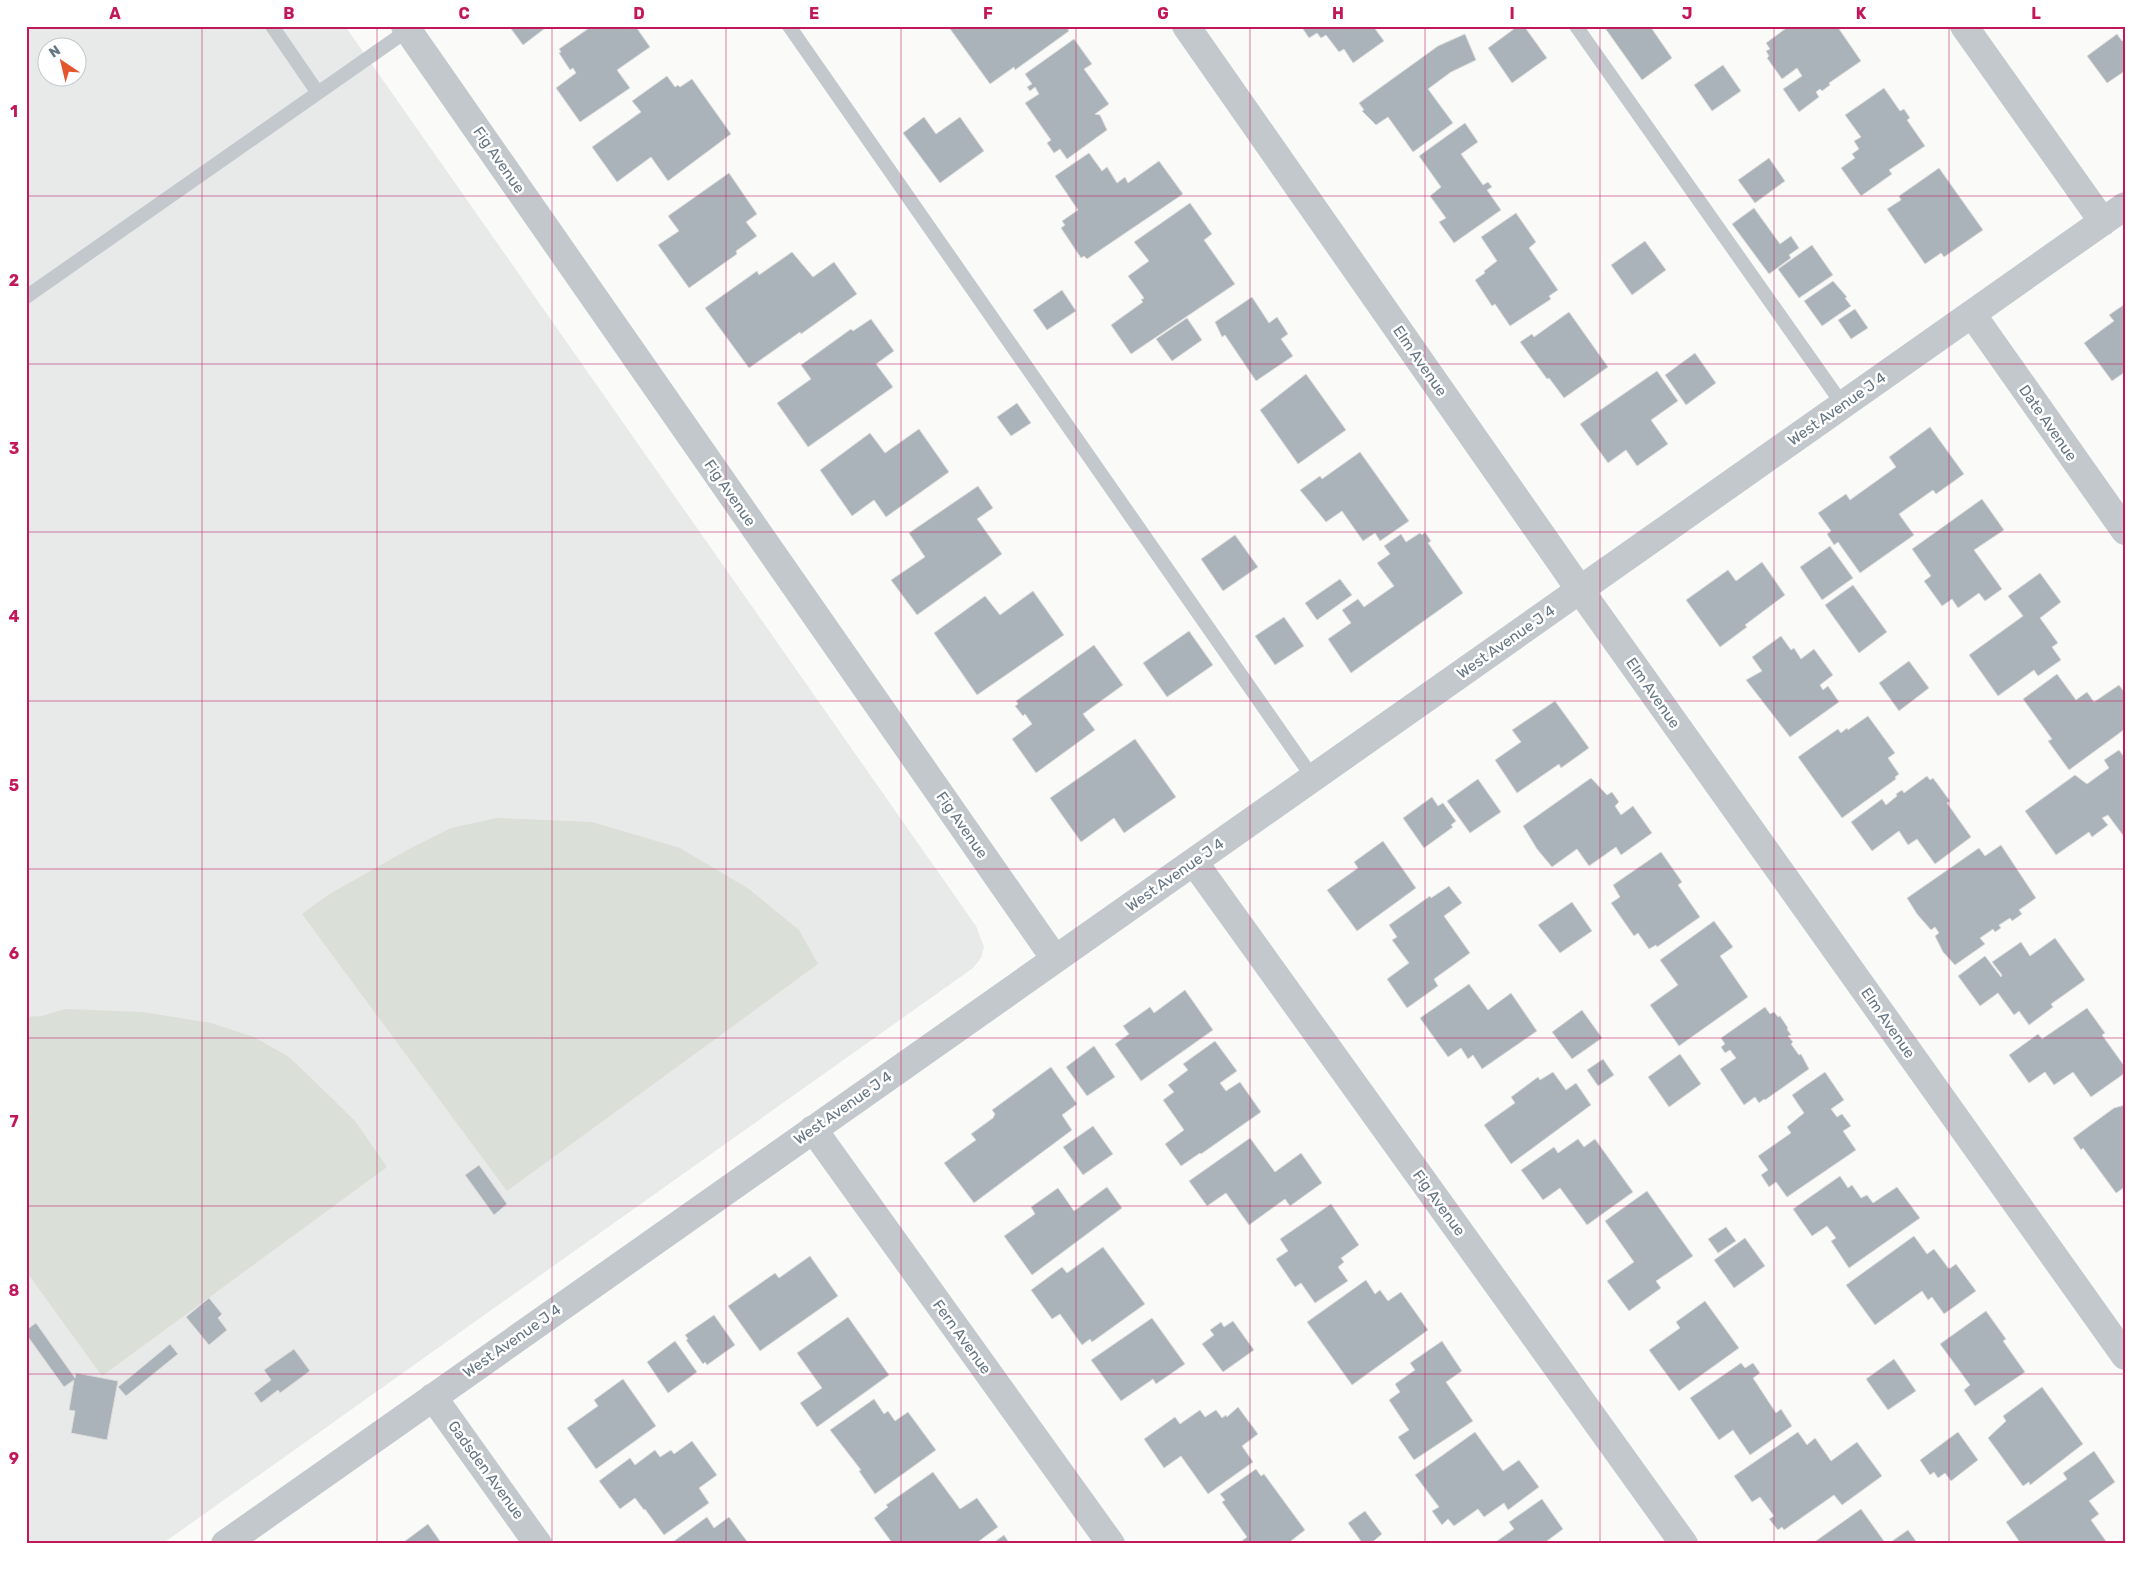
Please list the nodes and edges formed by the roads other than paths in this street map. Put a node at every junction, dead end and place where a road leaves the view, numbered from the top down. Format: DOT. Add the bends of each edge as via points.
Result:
graph roads {
  1 [pos="272,26"];
  2 [pos="789,26"];
  3 [pos="1186,26"];
  4 [pos="1576,26"];
  5 [pos="1964,26"];
  6 [pos="407,28"];
  7 [pos="318,93"];
  8 [pos="2114,214"];
  9 [pos="26,297"];
  10 [pos="1972,314"];
  11 [pos="1843,405"];
  12 [pos="2125,531"];
  13 [pos="1580,590"];
  14 [pos="1313,778"];
  15 [pos="1194,862"];
  16 [pos="1055,959"];
  17 [pos="813,1129"];
  18 [pos="2125,1356"];
  19 [pos="433,1397"];
  20 [pos="224,1544"];
  21 [pos="538,1544"];
  22 [pos="1111,1544"];
  23 [pos="1684,1544"];
  1 -- 7 [label="lane"];
  2 -- 14 [label="lane"];
  3 -- 13 [label="street, Elm Avenue"];
  4 -- 11 [label="lane"];
  5 -- 8 [label="street"];
  6 -- 7 [label="lane"];
  6 -- 16 [label="street, Fig Avenue"];
  7 -- 9 [label="lane"];
  8 -- 10 [label="street, West Avenue J 4"];
  10 -- 11 [label="street, West Avenue J 4"];
  10 -- 12 [label="street, Date Avenue"];
  11 -- 13 [label="street, West Avenue J 4"];
  13 -- 14 [label="street, West Avenue J 4"];
  13 -- 18 [label="street, Elm Avenue"];
  14 -- 15 [label="street, West Avenue J 4"];
  15 -- 16 [label="street, West Avenue J 4"];
  15 -- 23 [label="street, Fig Avenue"];
  16 -- 17 [label="street, West Avenue J 4"];
  17 -- 19 [label="street, West Avenue J 4"];
  17 -- 22 [label="street, Fern Avenue"];
  19 -- 20 [label="street, West Avenue J 4"];
  19 -- 21 [label="street, Gadsden Avenue"];
}
